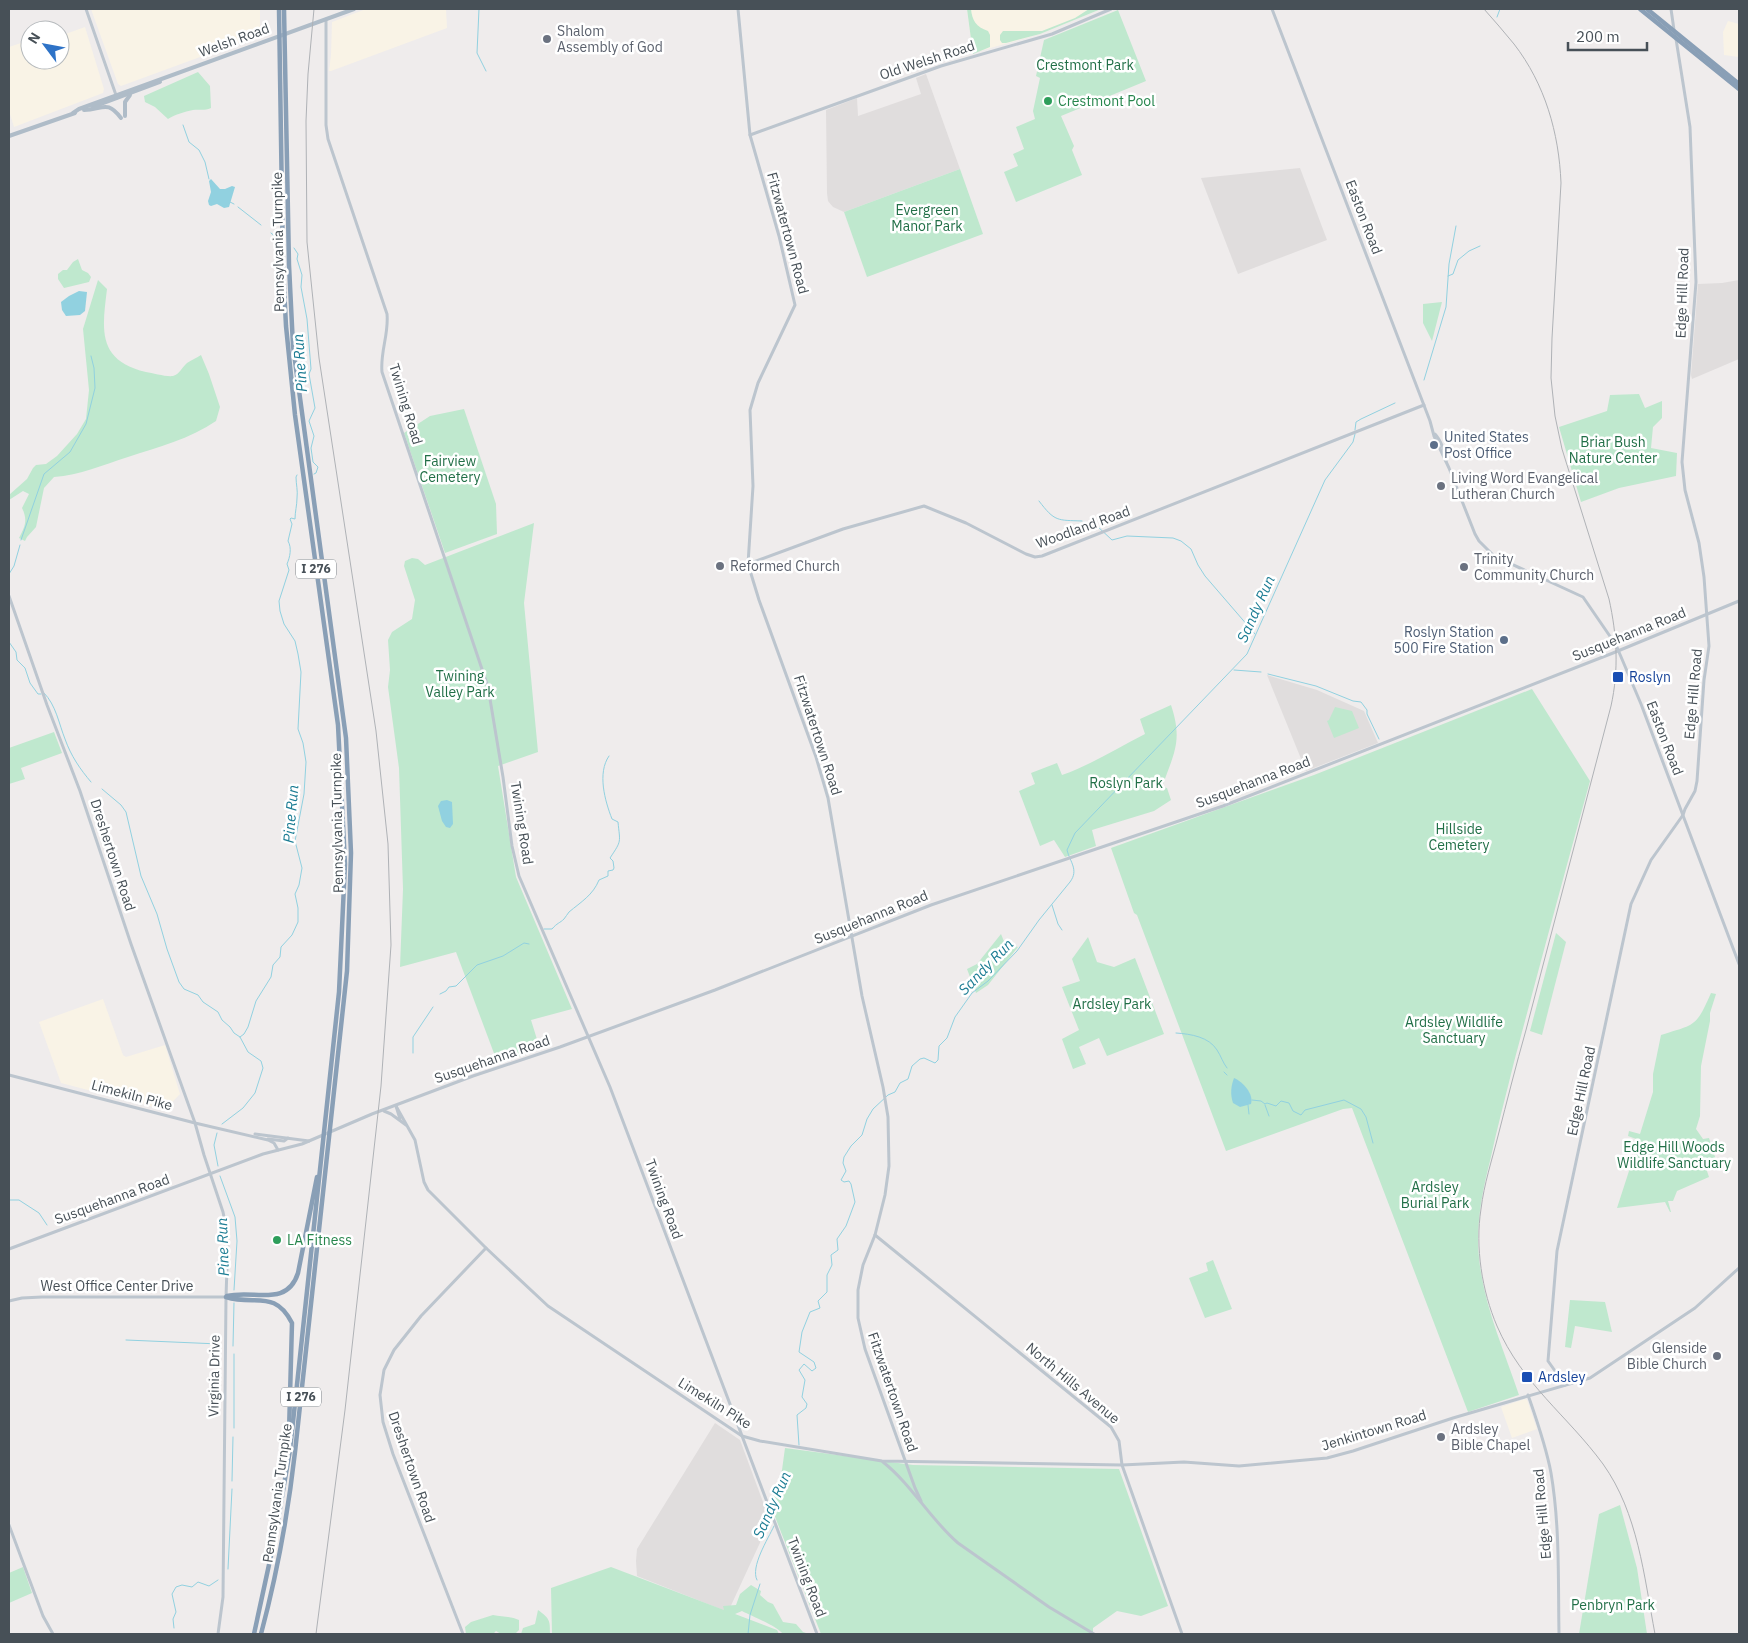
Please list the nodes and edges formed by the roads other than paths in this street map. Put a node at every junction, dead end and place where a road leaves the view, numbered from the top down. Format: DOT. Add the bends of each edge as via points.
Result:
graph roads {
  1 [pos="86,9"];
  2 [pos="279,9"];
  3 [pos="284,9"];
  4 [pos="354,9"];
  5 [pos="738,9"];
  6 [pos="1111,9"];
  7 [pos="1272,9"];
  8 [pos="1640,9"];
  9 [pos="1647,9"];
  10 [pos="1671,9"];
  11 [pos="326,18"];
  12 [pos="178,73"];
  13 [pos="1739,84"];
  14 [pos="142,89"];
  15 [pos="1739,89"];
  16 [pos="116,97"];
  17 [pos="84,110"];
  18 [pos="74,113"];
  19 [pos="750,135"];
  20 [pos="9,136"];
  21 [pos="1424,405"];
  22 [pos="748,564"];
  23 [pos="9,596"];
  24 [pos="1739,600"];
  25 [pos="1707,614"];
  26 [pos="1619,650"];
  27 [pos="1683,815"];
  28 [pos="852,937"];
  29 [pos="1739,964"];
  30 [pos="588,1037"];
  31 [pos="9,1075"];
  32 [pos="396,1106"];
  33 [pos="380,1111"];
  34 [pos="400,1121"];
  35 [pos="194,1123"];
  36 [pos="406,1126"];
  37 [pos="250,1134"];
  38 [pos="288,1138"];
  39 [pos="265,1139"];
  40 [pos="311,1141"];
  41 [pos="278,1150"];
  42 [pos="322,1156"];
  43 [pos="211,1175"];
  44 [pos="875,1234"];
  45 [pos="486,1248"];
  46 [pos="9,1249"];
  47 [pos="1739,1268"];
  48 [pos="226,1297"];
  49 [pos="9,1301"];
  50 [pos="1565,1385"];
  51 [pos="1528,1395"];
  52 [pos="742,1436"];
  53 [pos="882,1461"];
  54 [pos="906,1461"];
  55 [pos="1122,1465"];
  56 [pos="286,1478"];
  57 [pos="921,1501"];
  58 [pos="9,1526"];
  59 [pos="53,1634"];
  60 [pos="218,1634"];
  61 [pos="254,1634"];
  62 [pos="261,1634"];
  63 [pos="463,1634"];
  64 [pos="817,1634"];
  65 [pos="1094,1634"];
  66 [pos="1182,1634"];
  67 [pos="1559,1634"];
  1 -- 16 [label="street"];
  2 -- 42 [label="highway, Pennsylvania Turnpike / I 276" via="286,326 338,725 344,829 343,939"];
  3 -- 62 [label="highway, Pennsylvania Turnpike / I 276" via="293,346 346,738 351,853 347,971 291,1490 274,1585"];
  4 -- 11 [label="main road, Welsh Road"];
  5 -- 19 [label="street, Fitzwatertown Road"];
  6 -- 19 [label="street, Old Welsh Road" via="1043,37 941,66"];
  7 -- 21 [label="street, Easton Road"];
  8 -- 15 [label="highway"];
  9 -- 13 [label="highway"];
  10 -- 25 [label="street, Edge Hill Road" via="1690,127 1696,282 1682,462 1685,490 1699,543"];
  11 -- 12 [label="main road, Welsh Road"];
  11 -- 30 [label="street, Twining Road" via="327,133 387,314 382,372 488,688 519,876"];
  12 -- 14 [label="main road, Welsh Road"];
  12 -- 16 [label="main road, Welsh Road"];
  14 -- 16 [label="main road, Welsh Road"];
  14 -- 17 [label="main road" via="127,98 123,117 109,107"];
  16 -- 17 [label="main road, Welsh Road"];
  16 -- 18 [label="main road, Welsh Road"];
  17 -- 18 [label="main road, Welsh Road"];
  18 -- 20 [label="main road, Welsh Road"];
  19 -- 22 [label="street, Fitzwatertown Road" via="795,304 758,383 750,410 754,486"];
  21 -- 22 [label="street, Woodland Road" via="1042,556 1026,554 966,523 924,506 843,529"];
  21 -- 26 [label="street, Easton Road" via="1479,541 1498,558 1582,597"];
  22 -- 28 [label="street, Fitzwatertown Road" via="828,798"];
  23 -- 35 [label="street, Dreshertown Road" via="80,790 130,944"];
  24 -- 25 [label="street, Susquehanna Road"];
  25 -- 26 [label="street, Susquehanna Road"];
  25 -- 27 [label="street, Edge Hill Road" via="1709,646 1697,781"];
  26 -- 27 [label="street, Easton Road"];
  26 -- 28 [label="street, Susquehanna Road" via="1222,806 931,905"];
  27 -- 29 [label="street, Easton Road"];
  27 -- 50 [label="street, Edge Hill Road" via="1651,860 1631,904 1557,1251 1548,1361"];
  28 -- 30 [label="street, Susquehanna Road"];
  28 -- 44 [label="street, Fitzwatertown Road" via="885,1096 889,1132 888,1178"];
  30 -- 32 [label="street, Susquehanna Road"];
  30 -- 52 [label="street, Twining Road" via="610,1087"];
  31 -- 35 [label="street, Limekiln Pike"];
  32 -- 33 [label="street, Susquehanna Road"];
  32 -- 34 [label="street"];
  32 -- 36 [label="street, Limekiln Pike"];
  33 -- 34 [label="street, Limekiln Pike" via="388,1112"];
  33 -- 40 [label="street, Susquehanna Road"];
  34 -- 36 [label="street, Limekiln Pike"];
  35 -- 37 [label="street, Limekiln Pike"];
  35 -- 43 [label="street, Virginia Drive"];
  36 -- 45 [label="street, Limekiln Pike" via="416,1140 428,1190"];
  37 -- 38 [label="street"];
  37 -- 39 [label="street"];
  38 -- 39 [label="street"];
  38 -- 40 [label="street"];
  39 -- 41 [label="street" via="274,1143"];
  40 -- 41 [label="street, Susquehanna Road"];
  41 -- 43 [label="street, Susquehanna Road"];
  42 -- 48 [label="highway" via="293,1284 280,1294 234,1294"];
  42 -- 56 [label="highway, Pennsylvania Turnpike / I 276"];
  43 -- 46 [label="street, Susquehanna Road"];
  43 -- 48 [label="street, Virginia Drive" via="228,1237"];
  44 -- 54 [label="street, Fitzwatertown Road" via="860,1275 858,1318 865,1349"];
  44 -- 55 [label="street, North Hills Avenue" via="1109,1425 1119,1441"];
  45 -- 52 [label="street, Limekiln Pike" via="548,1306"];
  45 -- 63 [label="street, Dreshertown Road" via="421,1316 394,1350 384,1370 380,1395 383,1422 393,1454"];
  47 -- 50 [label="street, Jenkintown Road" via="1678,1320 1590,1378"];
  48 -- 49 [label="street, West Office Center Drive" via="42,1297"];
  48 -- 56 [label="highway" via="275,1303 284,1309 292,1323"];
  48 -- 60 [label="street, Virginia Drive" via="223,1588"];
  50 -- 51 [label="street, Jenkintown Road"];
  51 -- 55 [label="street, Jenkintown Road" via="1330,1457 1239,1466 1184,1462"];
  51 -- 67 [label="street, Edge Hill Road" via="1551,1474 1558,1542"];
  52 -- 53 [label="street, Limekiln Pike"];
  52 -- 64 [label="street, Twining Road"];
  53 -- 54 [label="street, Jenkintown Road"];
  53 -- 57 [label="street"];
  54 -- 55 [label="street, Jenkintown Road"];
  54 -- 57 [label="street, Fitzwatertown Road"];
  55 -- 66 [label="street, North Hills Avenue"];
  56 -- 61 [label="highway, Pennsylvania Turnpike / I 276"];
  57 -- 65 [label="street" via="958,1543 1049,1607"];
  58 -- 59 [label="street"];
}
